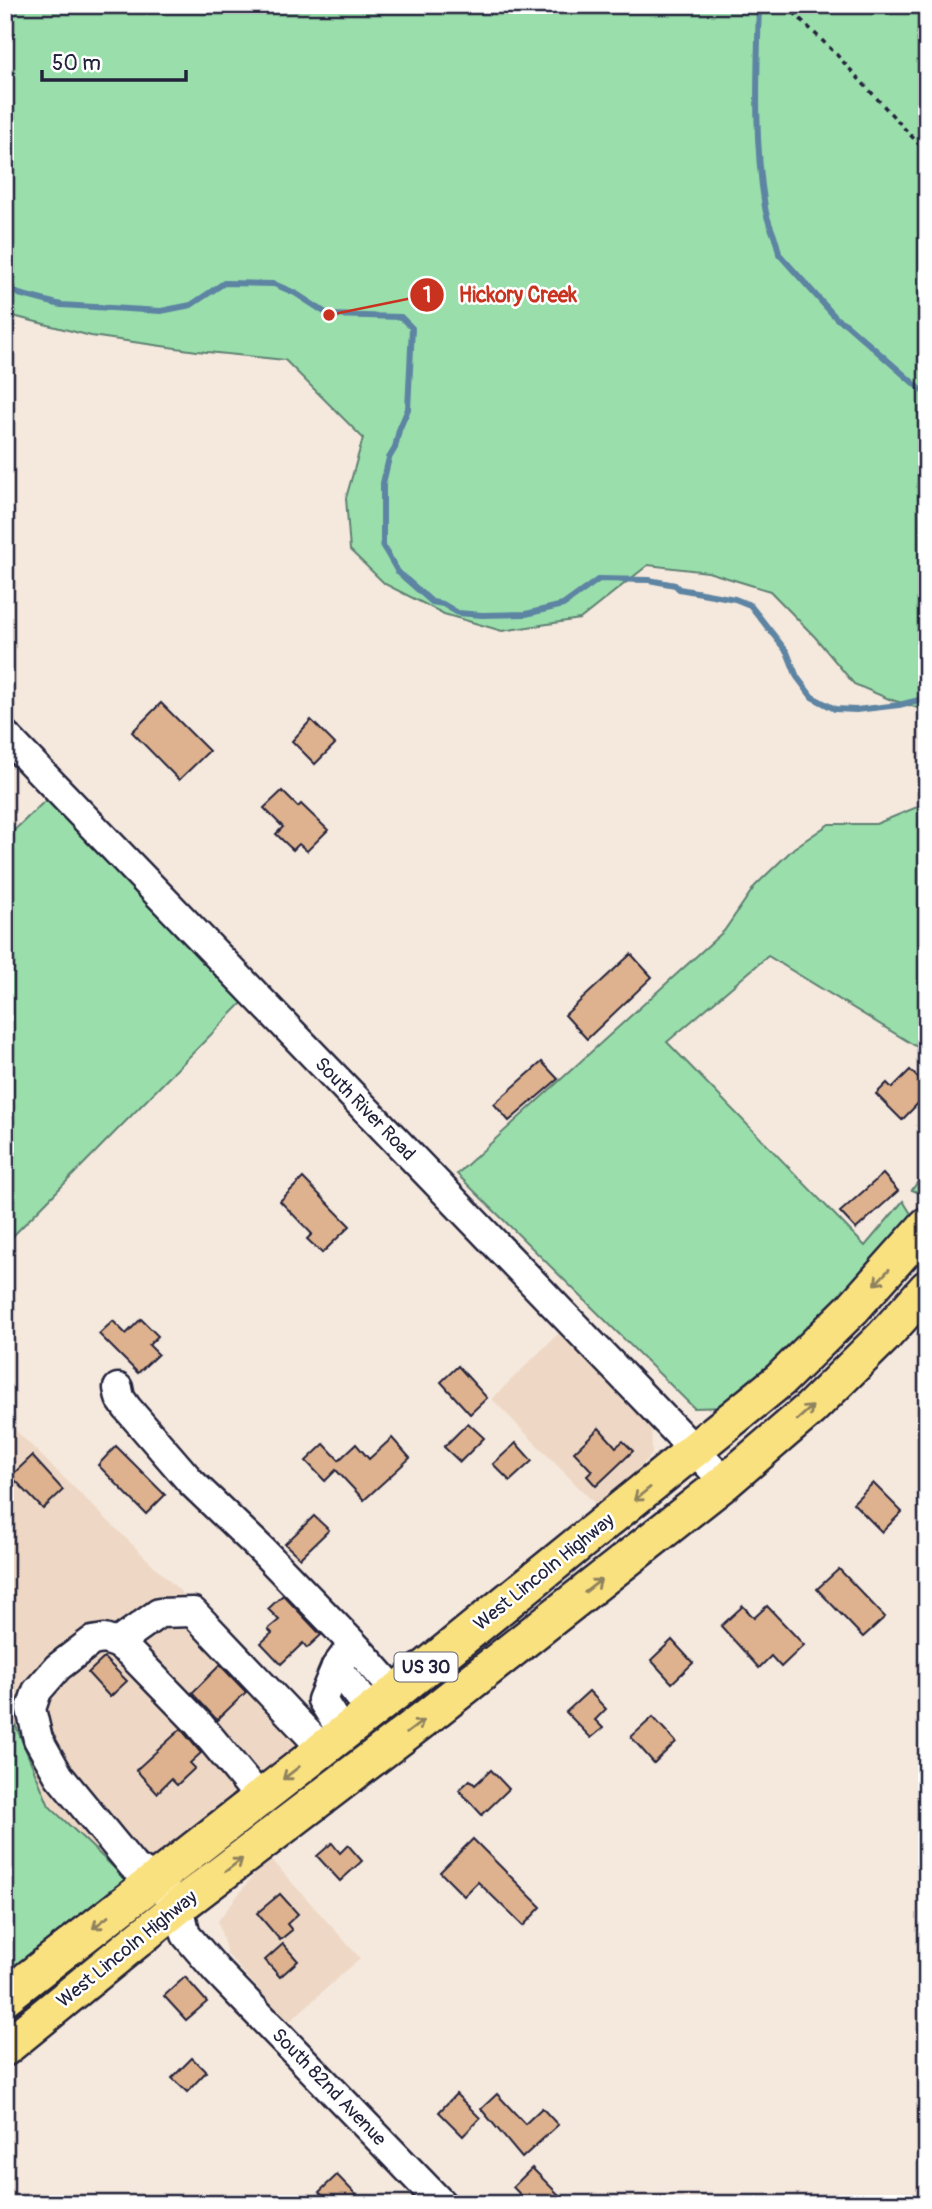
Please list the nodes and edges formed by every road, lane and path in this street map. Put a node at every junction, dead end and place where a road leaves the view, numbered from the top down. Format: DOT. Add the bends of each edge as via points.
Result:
graph roads {
  1 [pos="786,5"];
  2 [pos="927,153"];
  3 [pos="5,735"];
  4 [pos="927,1225"];
  5 [pos="927,1288"];
  6 [pos="118,1388"];
  7 [pos="695,1451"];
  8 [pos="725,1482"];
  9 [pos="117,1643"];
  10 [pos="353,1644"];
  11 [pos="336,1667"];
  12 [pos="383,1701"];
  13 [pos="333,1741"];
  14 [pos="260,1798"];
  15 [pos="155,1880"];
  16 [pos="180,1906"];
  17 [pos="5,1997"];
  18 [pos="5,2048"];
  19 [pos="442,2204"];
  1 -- 2 [label="path"];
  3 -- 7 [label="street, South River Road"];
  4 -- 7 [label="main road, West Lincoln Highway / US 30, one-way" via="780,1380"];
  8 -- 5 [label="main road, West Lincoln Highway / US 30, one-way" via="810,1409"];
  6 -- 10 [label="street" via="127,1408 191,1482"];
  7 -- 8 [label="street, South River Road"];
  7 -- 12 [label="main road, West Lincoln Highway / US 30, one-way"];
  16 -- 8 [label="main road, West Lincoln Highway / US 30, one-way"];
  9 -- 13 [label="street" via="159,1614 193,1612"];
  9 -- 14 [label="street" via="198,1723"];
  9 -- 15 [label="street" via="92,1641 58,1667 37,1691 32,1709 38,1739 59,1776 133,1866"];
  10 -- 11 [label="street"];
  10 -- 12 [label="street"];
  11 -- 12 [label="street"];
  11 -- 13 [label="street" via="322,1700"];
  12 -- 13 [label="main road, West Lincoln Highway / US 30"];
  13 -- 14 [label="main road, West Lincoln Highway / US 30, one-way"];
  14 -- 15 [label="main road, West Lincoln Highway / US 30"];
  15 -- 16 [label="street"];
  15 -- 17 [label="main road, West Lincoln Highway / US 30, one-way"];
  16 -- 18 [label="main road, West Lincoln Highway / US 30"];
  16 -- 19 [label="street, South 82nd Avenue" via="186,1935 217,1971"];
}
